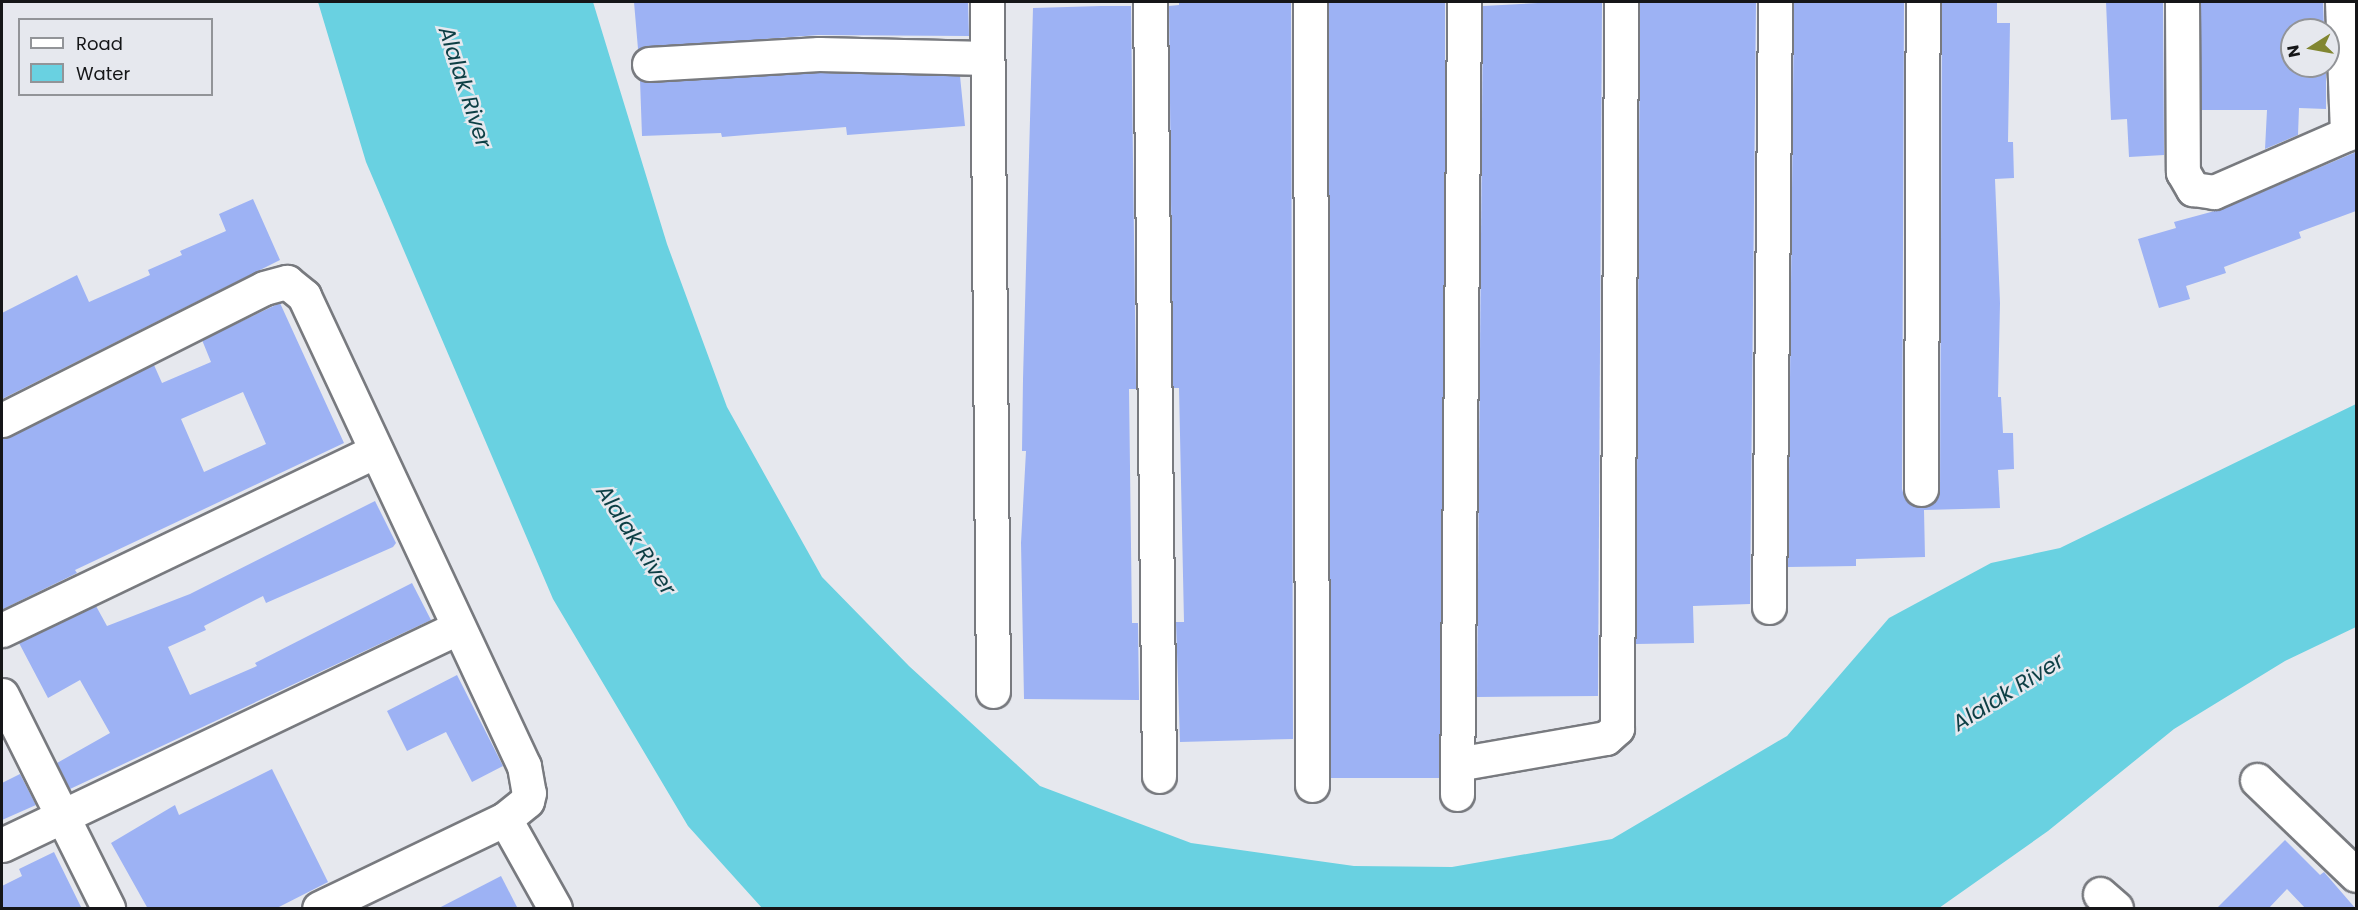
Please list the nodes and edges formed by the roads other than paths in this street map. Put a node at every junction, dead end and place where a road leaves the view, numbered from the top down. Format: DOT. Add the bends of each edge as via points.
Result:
graph roads {
  1 [pos="987,2"];
  2 [pos="1150,2"];
  3 [pos="1310,2"];
  4 [pos="1464,2"];
  5 [pos="1621,2"];
  6 [pos="1775,2"];
  7 [pos="1923,2"];
  8 [pos="2182,2"];
  9 [pos="2342,2"];
  10 [pos="987,58"];
  11 [pos="649,64"];
  12 [pos="2352,132"];
  13 [pos="2,420"];
  14 [pos="374,452"];
  15 [pos="1921,489"];
  16 [pos="1770,607"];
  17 [pos="457,628"];
  18 [pos="2,630"];
  19 [pos="993,691"];
  20 [pos="2,695"];
  21 [pos="1159,776"];
  22 [pos="2257,780"];
  23 [pos="1312,784"];
  24 [pos="61,815"];
  25 [pos="505,819"];
  26 [pos="2,844"];
  27 [pos="2356,875"];
  28 [pos="331,906"];
  29 [pos="108,909"];
  30 [pos="555,909"];
  1 -- 10 [label="street"];
  2 -- 21 [label="street"];
  3 -- 23 [label="street"];
  4 -- 5 [label="street" via="1457,779 1606,738 1617,728"];
  6 -- 16 [label="street"];
  7 -- 15 [label="street"];
  8 -- 12 [label="street" via="2184,172 2193,189 2214,192"];
  9 -- 12 [label="street"];
  10 -- 11 [label="street" via="819,54"];
  10 -- 19 [label="street"];
  13 -- 14 [label="street" via="264,288 287,282 304,296"];
  14 -- 17 [label="street"];
  14 -- 18 [label="street"];
  17 -- 24 [label="street"];
  17 -- 25 [label="street" via="524,766 527,801"];
  20 -- 24 [label="street"];
  22 -- 27 [label="street"];
  24 -- 26 [label="street"];
  24 -- 29 [label="street"];
  25 -- 28 [label="street"];
  25 -- 30 [label="street"];
}
